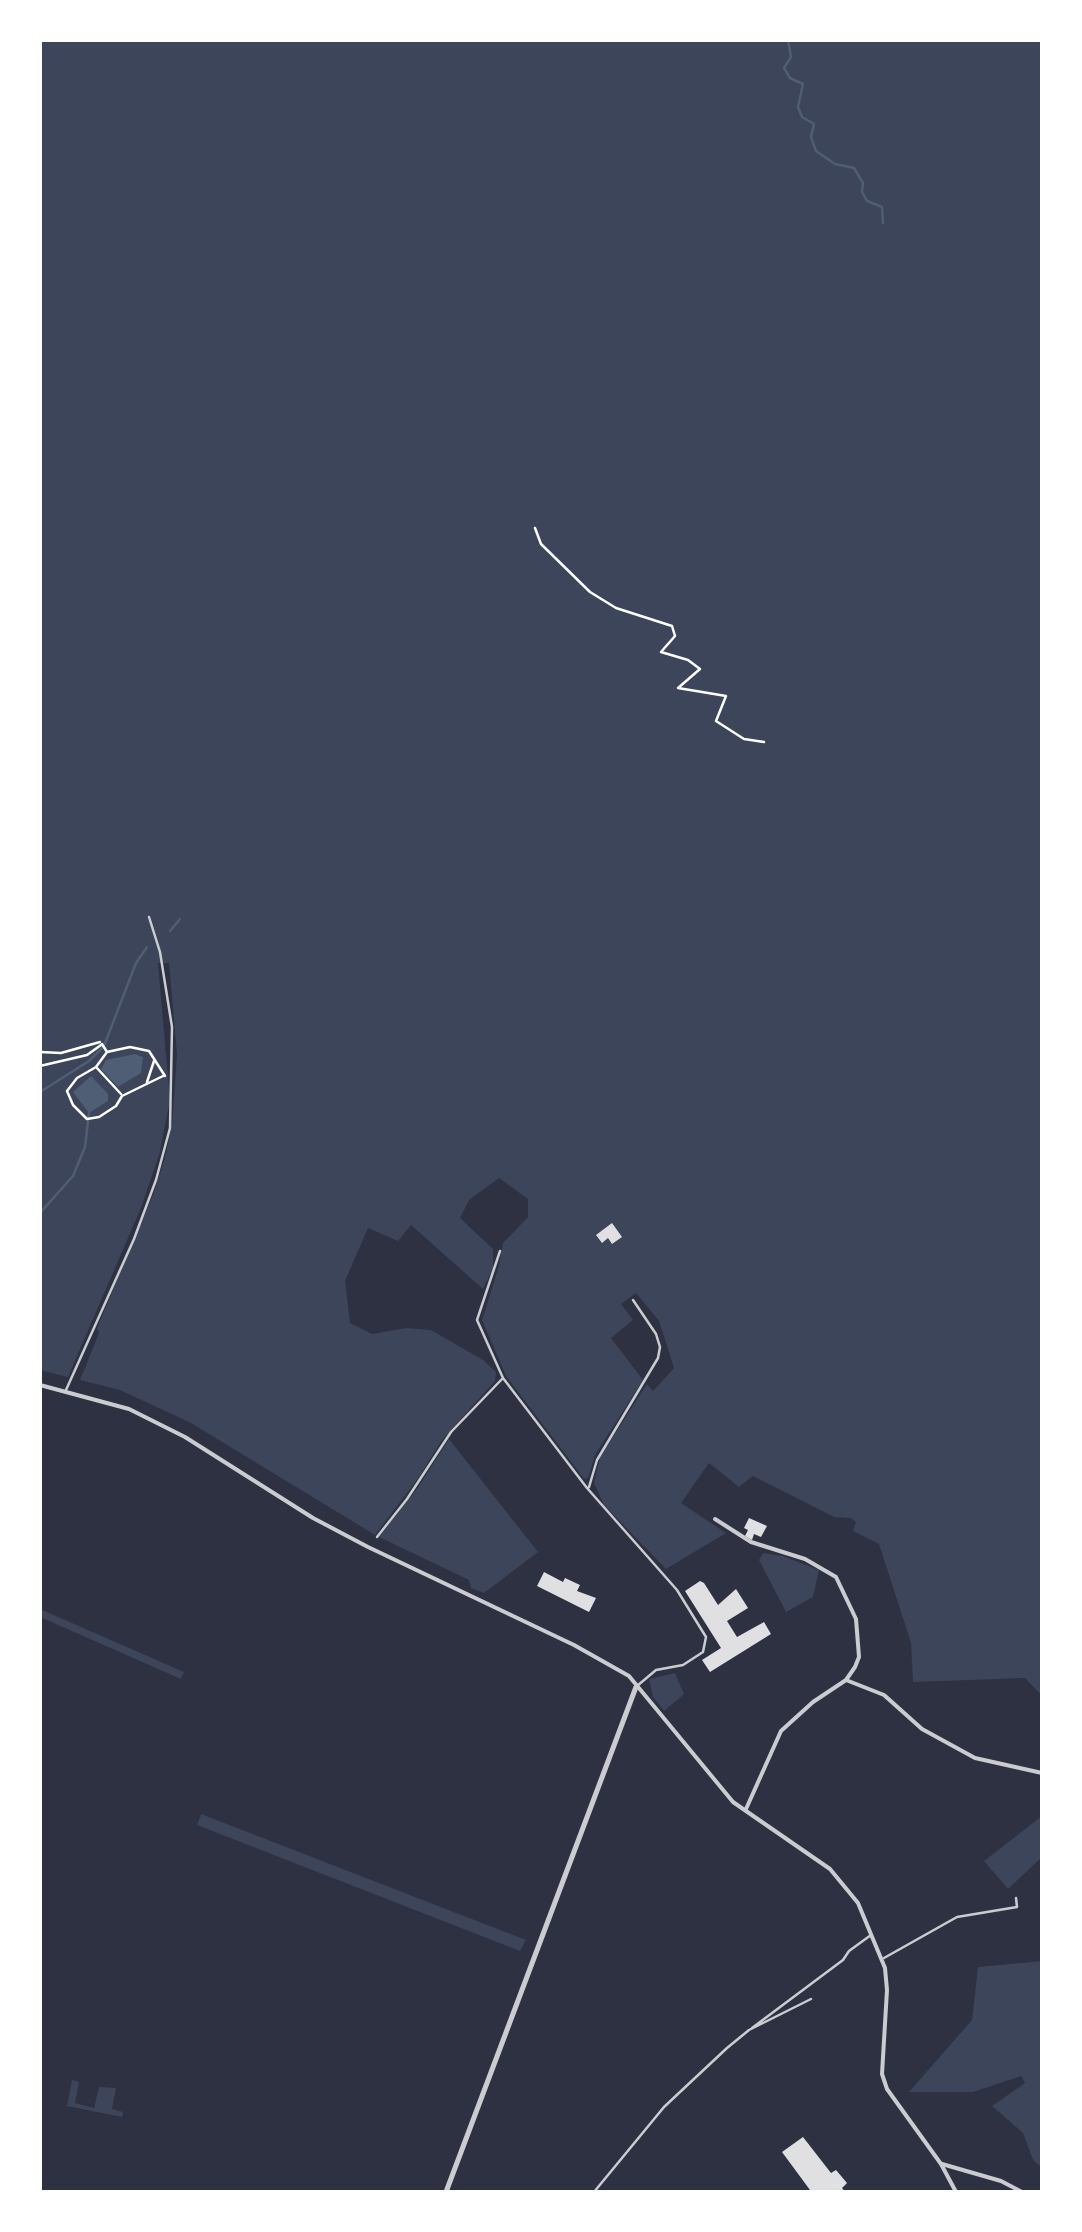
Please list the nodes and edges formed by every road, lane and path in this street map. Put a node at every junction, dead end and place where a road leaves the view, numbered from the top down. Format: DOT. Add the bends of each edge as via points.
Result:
graph roads {
  1 [pos="535,528"];
  2 [pos="764,742"];
  3 [pos="149,917"];
  4 [pos="102,1044"];
  5 [pos="107,1051"];
  6 [pos="40,1052"];
  7 [pos="154,1060"];
  8 [pos="40,1066"];
  9 [pos="96,1067"];
  10 [pos="164,1076"];
  11 [pos="172,1078"];
  12 [pos="147,1083"];
  13 [pos="122,1096"];
  14 [pos="500,1251"];
  15 [pos="633,1300"];
  16 [pos="504,1378"];
  17 [pos="40,1385"];
  18 [pos="65,1392"];
  19 [pos="587,1488"];
  20 [pos="715,1519"];
  21 [pos="377,1537"];
  22 [pos="846,1680"];
  23 [pos="636,1687"];
  24 [pos="1042,1773"];
  25 [pos="746,1810"];
  26 [pos="1016,1898"];
  27 [pos="872,1934"];
  28 [pos="882,1959"];
  29 [pos="812,1999"];
  30 [pos="749,2030"];
  31 [pos="941,2164"];
  32 [pos="446,2192"];
  33 [pos="594,2192"];
  34 [pos="956,2192"];
  35 [pos="1022,2192"];
  1 -- 2 [label="path" via="541,544 590,592 672,626 675,636 661,652 700,669 678,688 726,696 716,722"];
  3 -- 11 [label="lane" via="172,1027"];
  4 -- 5 [label="path"];
  4 -- 6 [label="path"];
  4 -- 8 [label="path" via="87,1055"];
  5 -- 7 [label="path" via="140,1048"];
  5 -- 9 [label="path"];
  7 -- 10 [label="path"];
  7 -- 12 [label="path"];
  9 -- 13 [label="path"];
  9 -- 13 [label="path" via="67,1091 87,1120 99,1118"];
  10 -- 11 [label="path"];
  10 -- 12 [label="path"];
  11 -- 18 [label="lane" via="170,1128 156,1180"];
  12 -- 13 [label="path"];
  14 -- 16 [label="lane" via="477,1320"];
  15 -- 19 [label="lane" via="656,1334 658,1358 596,1460"];
  16 -- 19 [label="lane"];
  16 -- 21 [label="lane" via="450,1432"];
  17 -- 18 [label="street"];
  18 -- 23 [label="street" via="129,1409 185,1437 312,1518 586,1652"];
  19 -- 23 [label="lane" via="651,1557 706,1637 704,1652 656,1670"];
  20 -- 22 [label="street" via="751,1542 836,1577 858,1628 858,1662"];
  22 -- 24 [label="street" via="884,1695 922,1729 976,1758"];
  22 -- 25 [label="street" via="782,1732"];
  23 -- 25 [label="street"];
  23 -- 32 [label="street"];
  25 -- 27 [label="street" via="832,1871"];
  26 -- 28 [label="lane" via="1017,1907 958,1917"];
  27 -- 28 [label="street"];
  27 -- 30 [label="lane"];
  28 -- 31 [label="street" via="882,2074"];
  29 -- 30 [label="lane"];
  30 -- 33 [label="lane" via="664,2108"];
  31 -- 34 [label="street"];
  31 -- 35 [label="street"];
}
